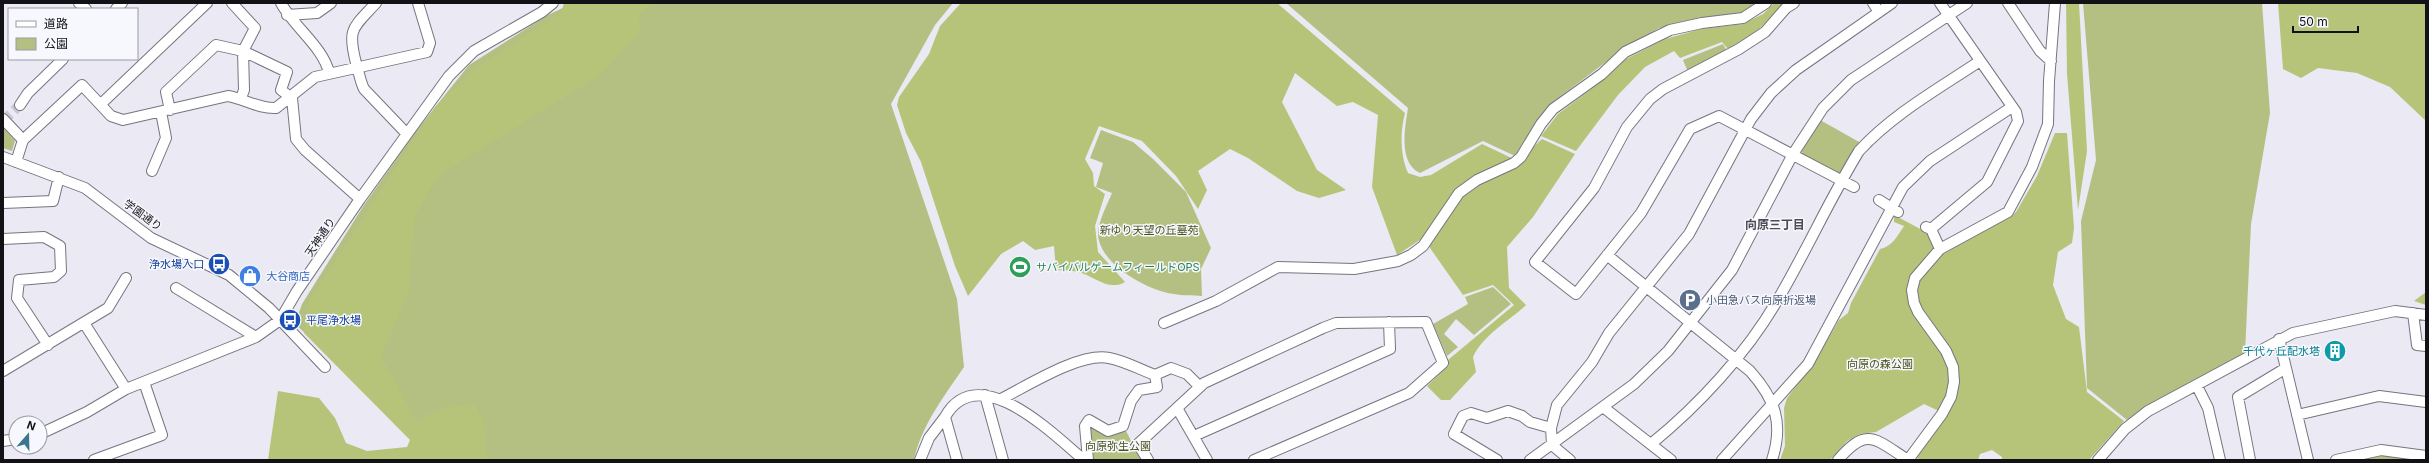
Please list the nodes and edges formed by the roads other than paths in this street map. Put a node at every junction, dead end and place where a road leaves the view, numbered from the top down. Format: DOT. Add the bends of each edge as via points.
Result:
graph roads {
  1 [pos="207,3"];
  2 [pos="232,3"];
  3 [pos="281,3"];
  4 [pos="331,3"];
  5 [pos="376,3"];
  6 [pos="418,3"];
  7 [pos="553,3"];
  8 [pos="1766,3"];
  9 [pos="1794,3"];
  10 [pos="1873,3"];
  11 [pos="1892,3"];
  12 [pos="1940,3"];
  13 [pos="1967,3"];
  14 [pos="2008,3"];
  15 [pos="2055,3"];
  16 [pos="1879,12"];
  17 [pos="1949,14"];
  18 [pos="287,15"];
  19 [pos="243,52"];
  20 [pos="62,60"];
  21 [pos="1980,61"];
  22 [pos="2051,61"];
  23 [pos="358,68"];
  24 [pos="329,73"];
  25 [pos="241,98"];
  26 [pos="292,98"];
  27 [pos="17,103"];
  28 [pos="101,104"];
  29 [pos="2012,107"];
  30 [pos="166,111"];
  31 [pos="3,119"];
  32 [pos="1746,129"];
  33 [pos="407,134"];
  34 [pos="24,140"];
  35 [pos="1793,154"];
  36 [pos="3,157"];
  37 [pos="16,162"];
  38 [pos="152,171"];
  39 [pos="59,177"];
  40 [pos="1842,181"];
  41 [pos="1854,187"];
  42 [pos="360,199"];
  43 [pos="1879,200"];
  44 [pos="3,203"];
  45 [pos="1894,210"];
  46 [pos="3,239"];
  47 [pos="1940,249"];
  48 [pos="1607,256"];
  49 [pos="126,278"];
  50 [pos="176,288"];
  51 [pos="1646,288"];
  52 [pos="2413,313"];
  53 [pos="2426,315"];
  54 [pos="280,320"];
  55 [pos="1389,322"];
  56 [pos="84,323"];
  57 [pos="1164,323"];
  58 [pos="1690,324"];
  59 [pos="256,337"];
  60 [pos="2279,339"];
  61 [pos="48,345"];
  62 [pos="2426,346"];
  63 [pos="1734,359"];
  64 [pos="325,367"];
  65 [pos="2286,368"];
  66 [pos="3,371"];
  67 [pos="1155,375"];
  68 [pos="144,382"];
  69 [pos="2197,386"];
  70 [pos="1200,387"];
  71 [pos="126,389"];
  72 [pos="985,395"];
  73 [pos="1001,399"];
  74 [pos="2426,402"];
  75 [pos="1772,403"];
  76 [pos="1603,407"];
  77 [pos="1177,408"];
  78 [pos="2297,415"];
  79 [pos="945,417"];
  80 [pos="1551,428"];
  81 [pos="48,430"];
  82 [pos="1194,436"];
  83 [pos="1651,444"];
  84 [pos="1552,445"];
  85 [pos="2426,456"];
  86 [pos="94,460"];
  87 [pos="920,460"];
  88 [pos="958,460"];
  89 [pos="1003,460"];
  90 [pos="1084,460"];
  91 [pos="1088,460"];
  92 [pos="1148,460"];
  93 [pos="1207,460"];
  94 [pos="1254,460"];
  95 [pos="1497,460"];
  96 [pos="1530,460"];
  97 [pos="1570,460"];
  98 [pos="1671,460"];
  99 [pos="1722,460"];
  100 [pos="1772,460"];
  101 [pos="1838,460"];
  102 [pos="1908,460"];
  103 [pos="2098,460"];
  104 [pos="2220,460"];
  105 [pos="2250,460"];
  106 [pos="2308,460"];
  107 [pos="2336,460"];
  1 -- 28 [label="street"];
  2 -- 19 [label="street" via="255,28"];
  3 -- 18 [label="street"];
  4 -- 18 [label="street" via="317,13"];
  5 -- 23 [label="street" via="353,29 351,41"];
  6 -- 23 [label="street" via="430,43 427,52"];
  7 -- 33 [label="street, 天神通り" via="536,17 474,51 449,76"];
  8 -- 57 [label="street" via="1743,18 1670,30 1625,52 1602,74 1553,109 1521,157 1514,163 1477,180 1459,193 1423,246 1411,255 1394,262 1354,269 1278,267 1216,301"];
  9 -- 48 [label="street" via="1765,32 1739,49 1663,89 1650,99 1627,127 1594,188 1535,262 1576,294"];
  10 -- 16 [label="street"];
  11 -- 16 [label="street"];
  12 -- 17 [label="street"];
  13 -- 17 [label="street"];
  14 -- 22 [label="street" via="2040,51"];
  15 -- 22 [label="street"];
  16 -- 32 [label="street" via="1796,70 1771,93"];
  17 -- 21 [label="street"];
  17 -- 35 [label="street" via="1851,80 1823,108"];
  18 -- 24 [label="street" via="327,62"];
  19 -- 25 [label="street" via="244,90"];
  19 -- 26 [label="street" via="287,72 281,90"];
  19 -- 30 [label="street" via="216,45 166,92"];
  20 -- 27 [label="street"];
  21 -- 29 [label="street"];
  21 -- 40 [label="street" via="1877,131 1859,151"];
  22 -- 47 [label="street" via="2048,124 2032,167 2008,212"];
  23 -- 24 [label="street"];
  23 -- 33 [label="street" via="364,89"];
  24 -- 26 [label="street" via="306,83"];
  25 -- 26 [label="street" via="268,108 276,108"];
  25 -- 30 [label="street" via="228,96"];
  26 -- 42 [label="street" via="296,139"];
  28 -- 30 [label="street" via="111,116 123,120"];
  28 -- 34 [label="street" via="82,85"];
  29 -- 45 [label="street" via="1920,169 1903,187"];
  29 -- 47 [label="street" via="2018,121 1987,182 1928,228"];
  30 -- 38 [label="street" via="166,138"];
  31 -- 34 [label="street"];
  32 -- 35 [label="street"];
  32 -- 48 [label="street" via="1718,116 1690,129 1641,213"];
  32 -- 51 [label="street" via="1688,234"];
  33 -- 42 [label="street, 天神通り"];
  34 -- 37 [label="street"];
  35 -- 40 [label="street"];
  35 -- 58 [label="street" via="1732,270"];
  36 -- 37 [label="street, 学園通り"];
  37 -- 39 [label="street, 学園通り"];
  39 -- 44 [label="street" via="53,201"];
  39 -- 54 [label="street, 学園通り" via="85,188 151,238 229,275 270,308"];
  40 -- 41 [label="street"];
  40 -- 63 [label="street" via="1777,301 1758,330"];
  42 -- 54 [label="street, 天神通り"];
  43 -- 45 [label="street"];
  45 -- 75 [label="street" via="1808,364"];
  46 -- 61 [label="street" via="44,237 60,246 61,271 54,277 19,280 17,298"];
  47 -- 102 [label="street" via="1915,278 1912,290 1918,312 1946,351 1953,367 1954,382 1951,397 1942,414"];
  48 -- 51 [label="street"];
  49 -- 56 [label="street" via="108,308"];
  50 -- 59 [label="street"];
  51 -- 58 [label="street"];
  51 -- 80 [label="street" via="1609,333 1592,362 1558,405"];
  52 -- 53 [label="street"];
  52 -- 60 [label="street" via="2395,311 2293,333"];
  52 -- 62 [label="street" via="2417,345"];
  54 -- 59 [label="street, 天神通り"];
  54 -- 64 [label="street, 学園通り"];
  55 -- 70 [label="street" via="1336,323"];
  55 -- 82 [label="street" via="1390,349"];
  55 -- 94 [label="street" via="1426,322 1443,362 1409,393"];
  56 -- 61 [label="street"];
  56 -- 71 [label="street"];
  58 -- 63 [label="street"];
  58 -- 76 [label="street" via="1654,366"];
  59 -- 68 [label="street, 天神通り"];
  60 -- 65 [label="street"];
  60 -- 69 [label="street"];
  61 -- 66 [label="street"];
  63 -- 75 [label="street" via="1750,371"];
  63 -- 83 [label="street" via="1703,399"];
  65 -- 78 [label="street"];
  65 -- 105 [label="street" via="2238,397"];
  67 -- 70 [label="street" via="1171,368 1187,374"];
  67 -- 73 [label="street" via="1108,357 1078,361"];
  67 -- 91 [label="street" via="1157,387 1139,390 1131,401 1123,426 1108,431 1089,420 1085,426"];
  68 -- 71 [label="street, 天神通り"];
  68 -- 86 [label="street" via="162,435"];
  69 -- 103 [label="street" via="2135,420 2110,444"];
  69 -- 104 [label="street" via="2208,408"];
  70 -- 77 [label="street"];
  71 -- 81 [label="street, 天神通り" via="87,412"];
  72 -- 73 [label="street"];
  72 -- 79 [label="street" via="966,398 952,405"];
  72 -- 89 [label="street"];
  73 -- 90 [label="street" via="1028,413"];
  74 -- 78 [label="street" via="2379,396"];
  75 -- 99 [label="street"];
  75 -- 100 [label="street" via="1778,423 1777,442"];
  76 -- 83 [label="street"];
  76 -- 84 [label="street"];
  77 -- 82 [label="street"];
  77 -- 92 [label="street" via="1138,444"];
  78 -- 106 [label="street"];
  79 -- 87 [label="street" via="929,438"];
  79 -- 88 [label="street"];
  80 -- 84 [label="street"];
  80 -- 95 [label="street" via="1508,412 1487,418 1471,413 1463,416 1454,434"];
  82 -- 93 [label="street"];
  83 -- 98 [label="street"];
  84 -- 96 [label="street"];
  84 -- 97 [label="street"];
  85 -- 107 [label="street" via="2381,450"];
  101 -- 102 [label="street" via="1849,446 1868,438 1878,441"];
}
